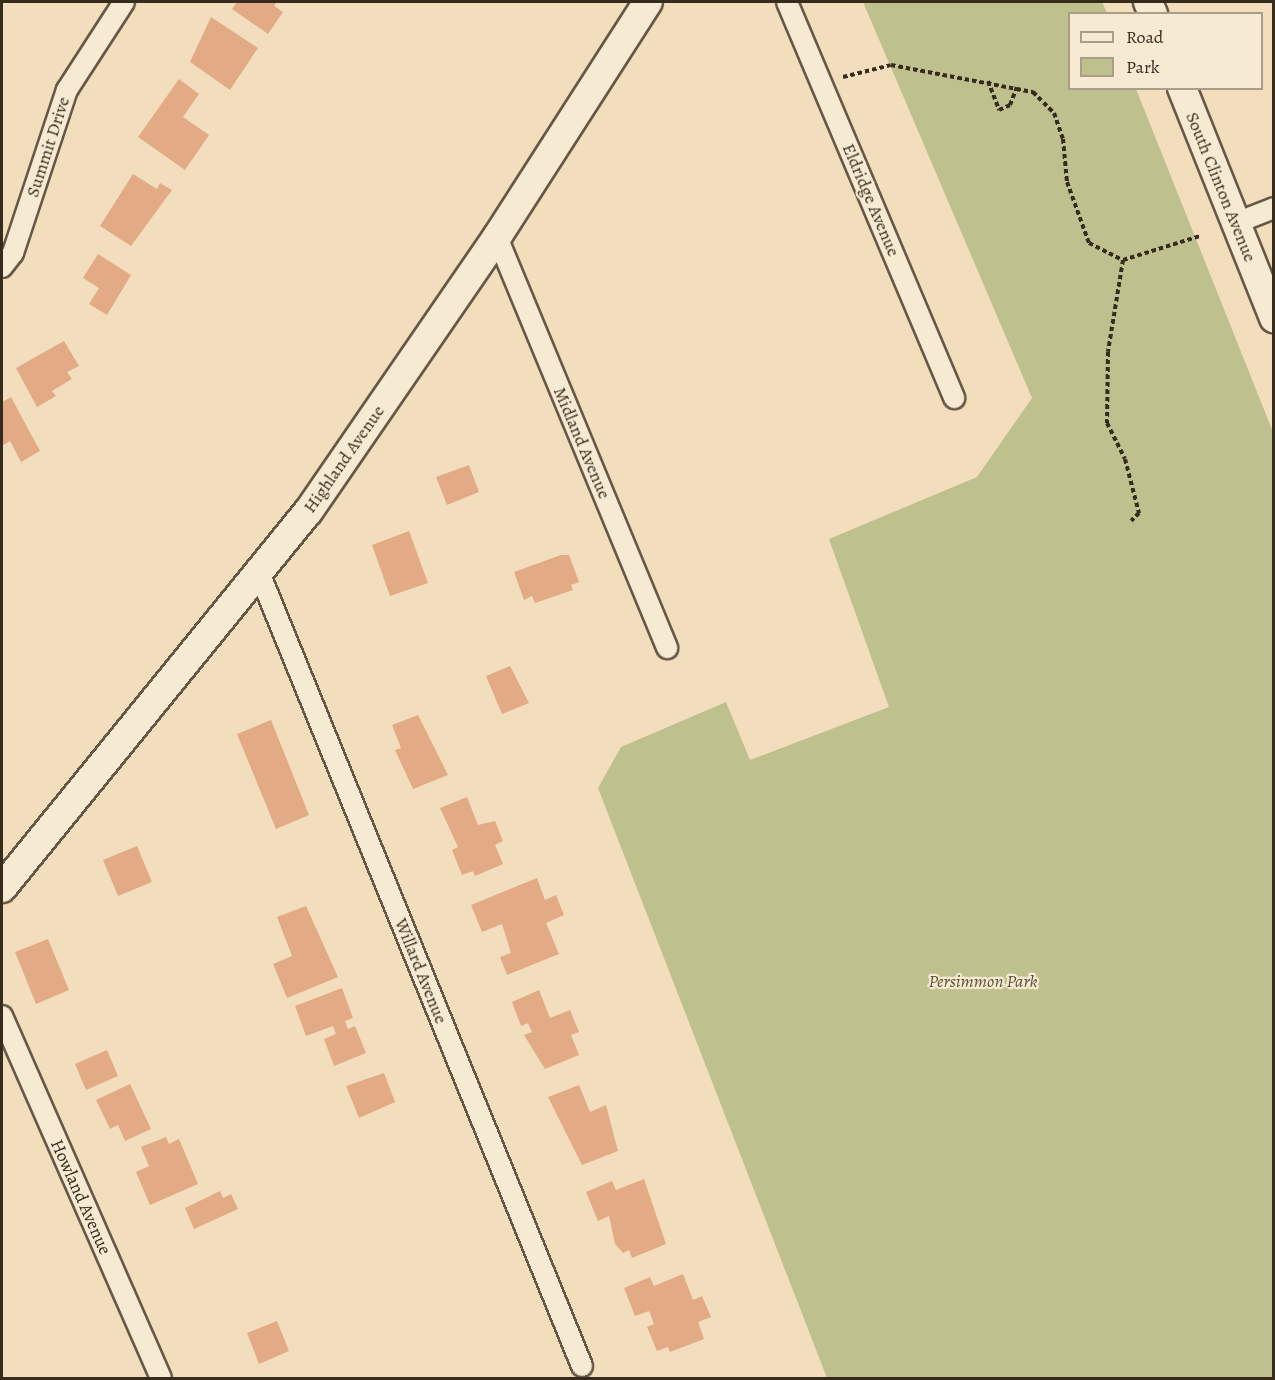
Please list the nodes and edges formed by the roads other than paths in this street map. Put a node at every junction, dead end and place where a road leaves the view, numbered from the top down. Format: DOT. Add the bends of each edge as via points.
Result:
graph roads {
  1 [pos="124,2"];
  2 [pos="648,2"];
  3 [pos="788,2"];
  4 [pos="1183,90"];
  5 [pos="1274,208"];
  6 [pos="1236,223"];
  7 [pos="497,237"];
  8 [pos="2,267"];
  9 [pos="1274,318"];
  10 [pos="954,398"];
  11 [pos="260,575"];
  12 [pos="667,648"];
  13 [pos="2,888"];
  14 [pos="2,1016"];
  15 [pos="582,1366"];
  16 [pos="161,1378"];
  1 -- 8 [label="street, Summit Drive" via="67,90 13,253"];
  2 -- 7 [label="street, Highland Avenue"];
  3 -- 10 [label="street, Eldridge Avenue"];
  4 -- 6 [label="street, South Clinton Avenue"];
  5 -- 6 [label="street"];
  6 -- 9 [label="street, South Clinton Avenue"];
  7 -- 11 [label="street, Highland Avenue"];
  7 -- 12 [label="street, Midland Avenue"];
  11 -- 13 [label="street, Highland Avenue"];
  11 -- 15 [label="street, Willard Avenue"];
  14 -- 16 [label="street, Howland Avenue"];
}
